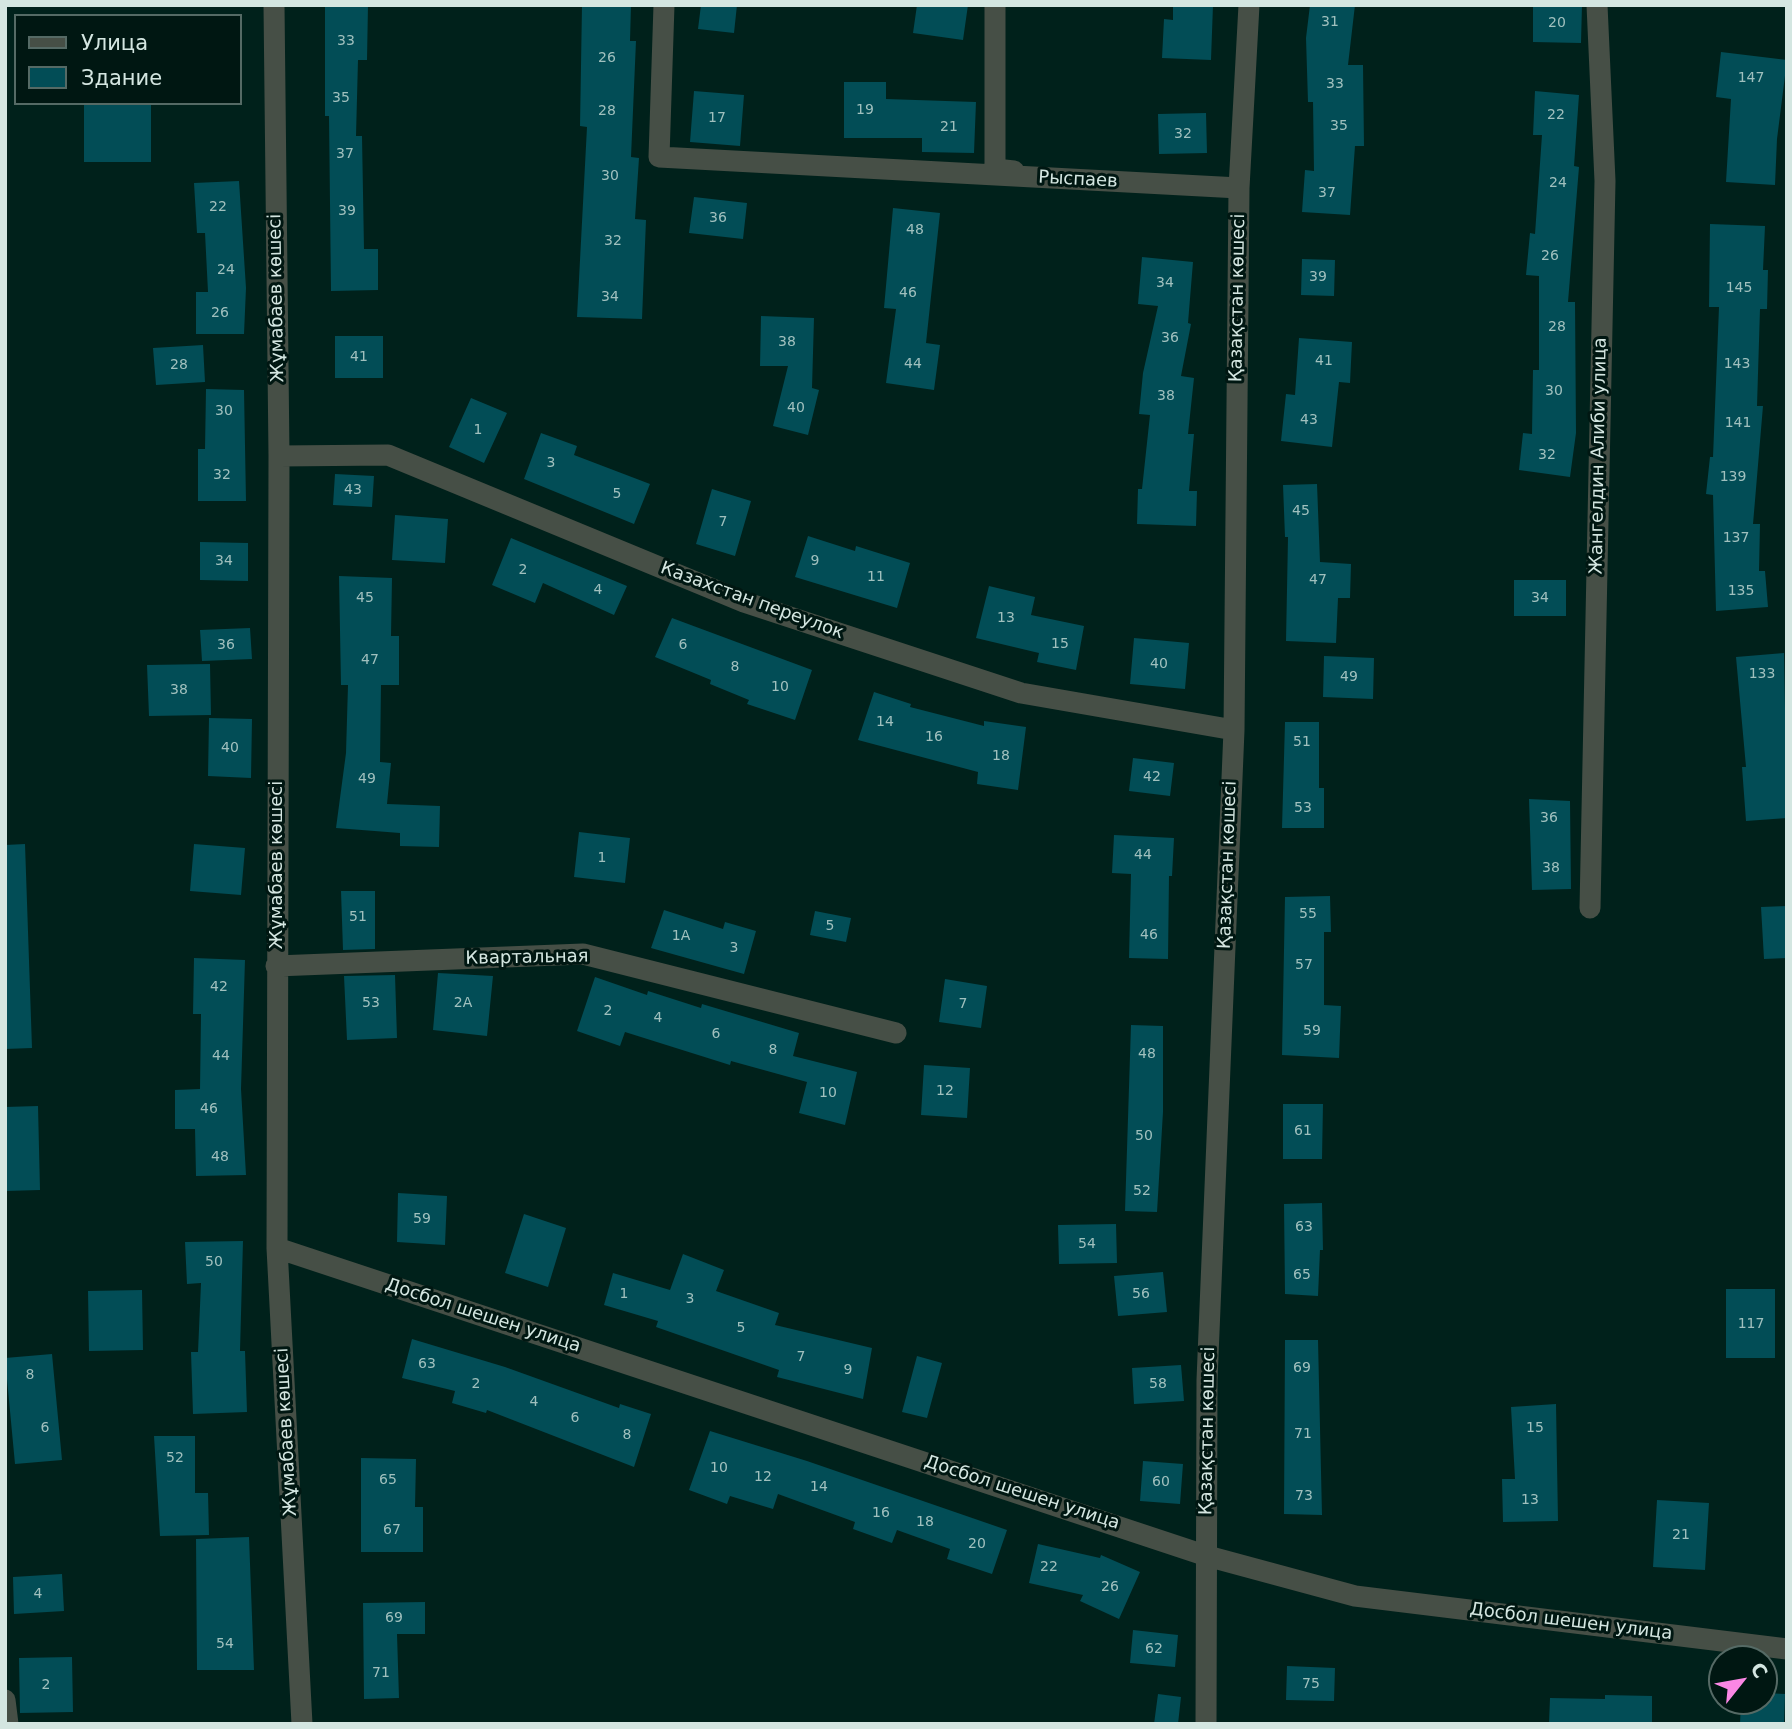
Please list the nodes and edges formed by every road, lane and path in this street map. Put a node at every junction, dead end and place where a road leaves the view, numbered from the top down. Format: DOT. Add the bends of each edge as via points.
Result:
graph roads {
  1 [pos="274,5"];
  2 [pos="664,5"];
  3 [pos="995,5"];
  4 [pos="1250,5"];
  5 [pos="1597,5"];
  6 [pos="1239,188"];
  7 [pos="279,456"];
  8 [pos="1234,730"];
  9 [pos="1590,908"];
  10 [pos="276,966"];
  11 [pos="895,1032"];
  12 [pos="277,1248"];
  13 [pos="1207,1556"];
  14 [pos="1787,1649"];
  15 [pos="5,1700"];
  16 [pos="8,1724"];
  17 [pos="302,1724"];
  18 [pos="1206,1724"];
  1 -- 7 [label="street, Жұмабаев көшесі"];
  2 -- 6 [label="street, Рыспаев" via="659,157"];
  3 -- 6 [label="street, Рыспаев" via="995,169"];
  4 -- 6 [label="street, Қазақстан көшесі"];
  5 -- 9 [label="street, Жангелдин Алиби улица" via="1605,181"];
  6 -- 8 [label="street, Қазақстан көшесі"];
  7 -- 8 [label="street, Казахстан переулок" via="388,455 744,602 1021,693"];
  7 -- 10 [label="street, Жұмабаев көшесі"];
  8 -- 13 [label="street, Қазақстан көшесі" via="1207,1380"];
  10 -- 11 [label="street, Квартальная" via="583,954"];
  10 -- 12 [label="street, Жұмабаев көшесі"];
  12 -- 13 [label="street, Досбол шешен улица"];
  12 -- 17 [label="street, Жұмабаев көшесі"];
  13 -- 14 [label="street, Досбол шешен улица" via="1356,1596"];
  13 -- 18 [label="street, Қазақстан көшесі"];
  15 -- 16 [label="street"];
}
